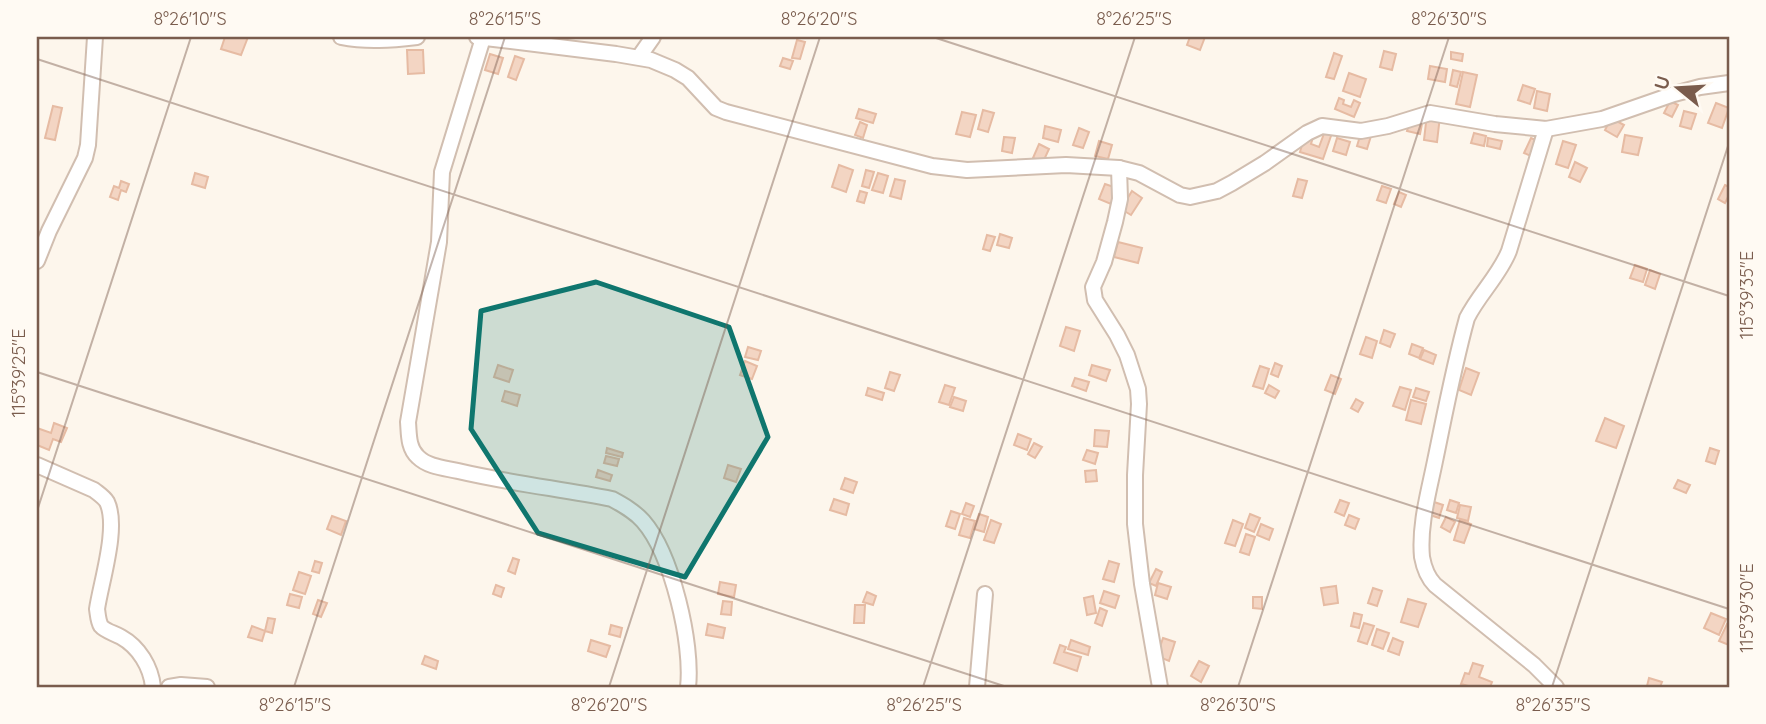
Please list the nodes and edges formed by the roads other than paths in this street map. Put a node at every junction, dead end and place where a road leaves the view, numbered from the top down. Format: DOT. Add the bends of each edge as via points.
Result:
graph roads {
  1 [pos="96,37"];
  2 [pos="341,37"];
  3 [pos="417,37"];
  4 [pos="477,37"];
  5 [pos="653,37"];
  6 [pos="483,38"];
  7 [pos="639,57"];
  8 [pos="1729,83"];
  9 [pos="1546,129"];
  10 [pos="1119,169"];
  11 [pos="37,261"];
  12 [pos="37,465"];
  13 [pos="985,594"];
  14 [pos="153,687"];
  15 [pos="169,687"];
  16 [pos="207,687"];
  17 [pos="688,687"];
  18 [pos="977,687"];
  19 [pos="1160,687"];
  20 [pos="1556,687"];
  1 -- 11 [label="street" via="85,158"];
  2 -- 3 [label="street"];
  4 -- 6 [label="street"];
  5 -- 7 [label="street"];
  6 -- 7 [label="street"];
  6 -- 17 [label="street" via="442,172 439,242 408,422 409,441 416,456 434,466 612,499 642,519 669,567 686,641"];
  7 -- 10 [label="street" via="682,74 716,108 726,112 932,166"];
  8 -- 9 [label="street" via="1700,87 1602,119"];
  9 -- 10 [label="street" via="1430,113 1369,130 1322,126 1217,191 1190,197 1139,173"];
  9 -- 20 [label="street" via="1504,263 1467,318 1427,499 1422,547 1424,568 1435,585"];
  10 -- 19 [label="street" via="1120,199 1110,245 1093,287 1138,389 1135,524"];
  12 -- 14 [label="street" via="94,490 108,504 111,534 98,618 102,628 138,653 152,675"];
  13 -- 18 [label="street"];
  15 -- 16 [label="street"];
}
